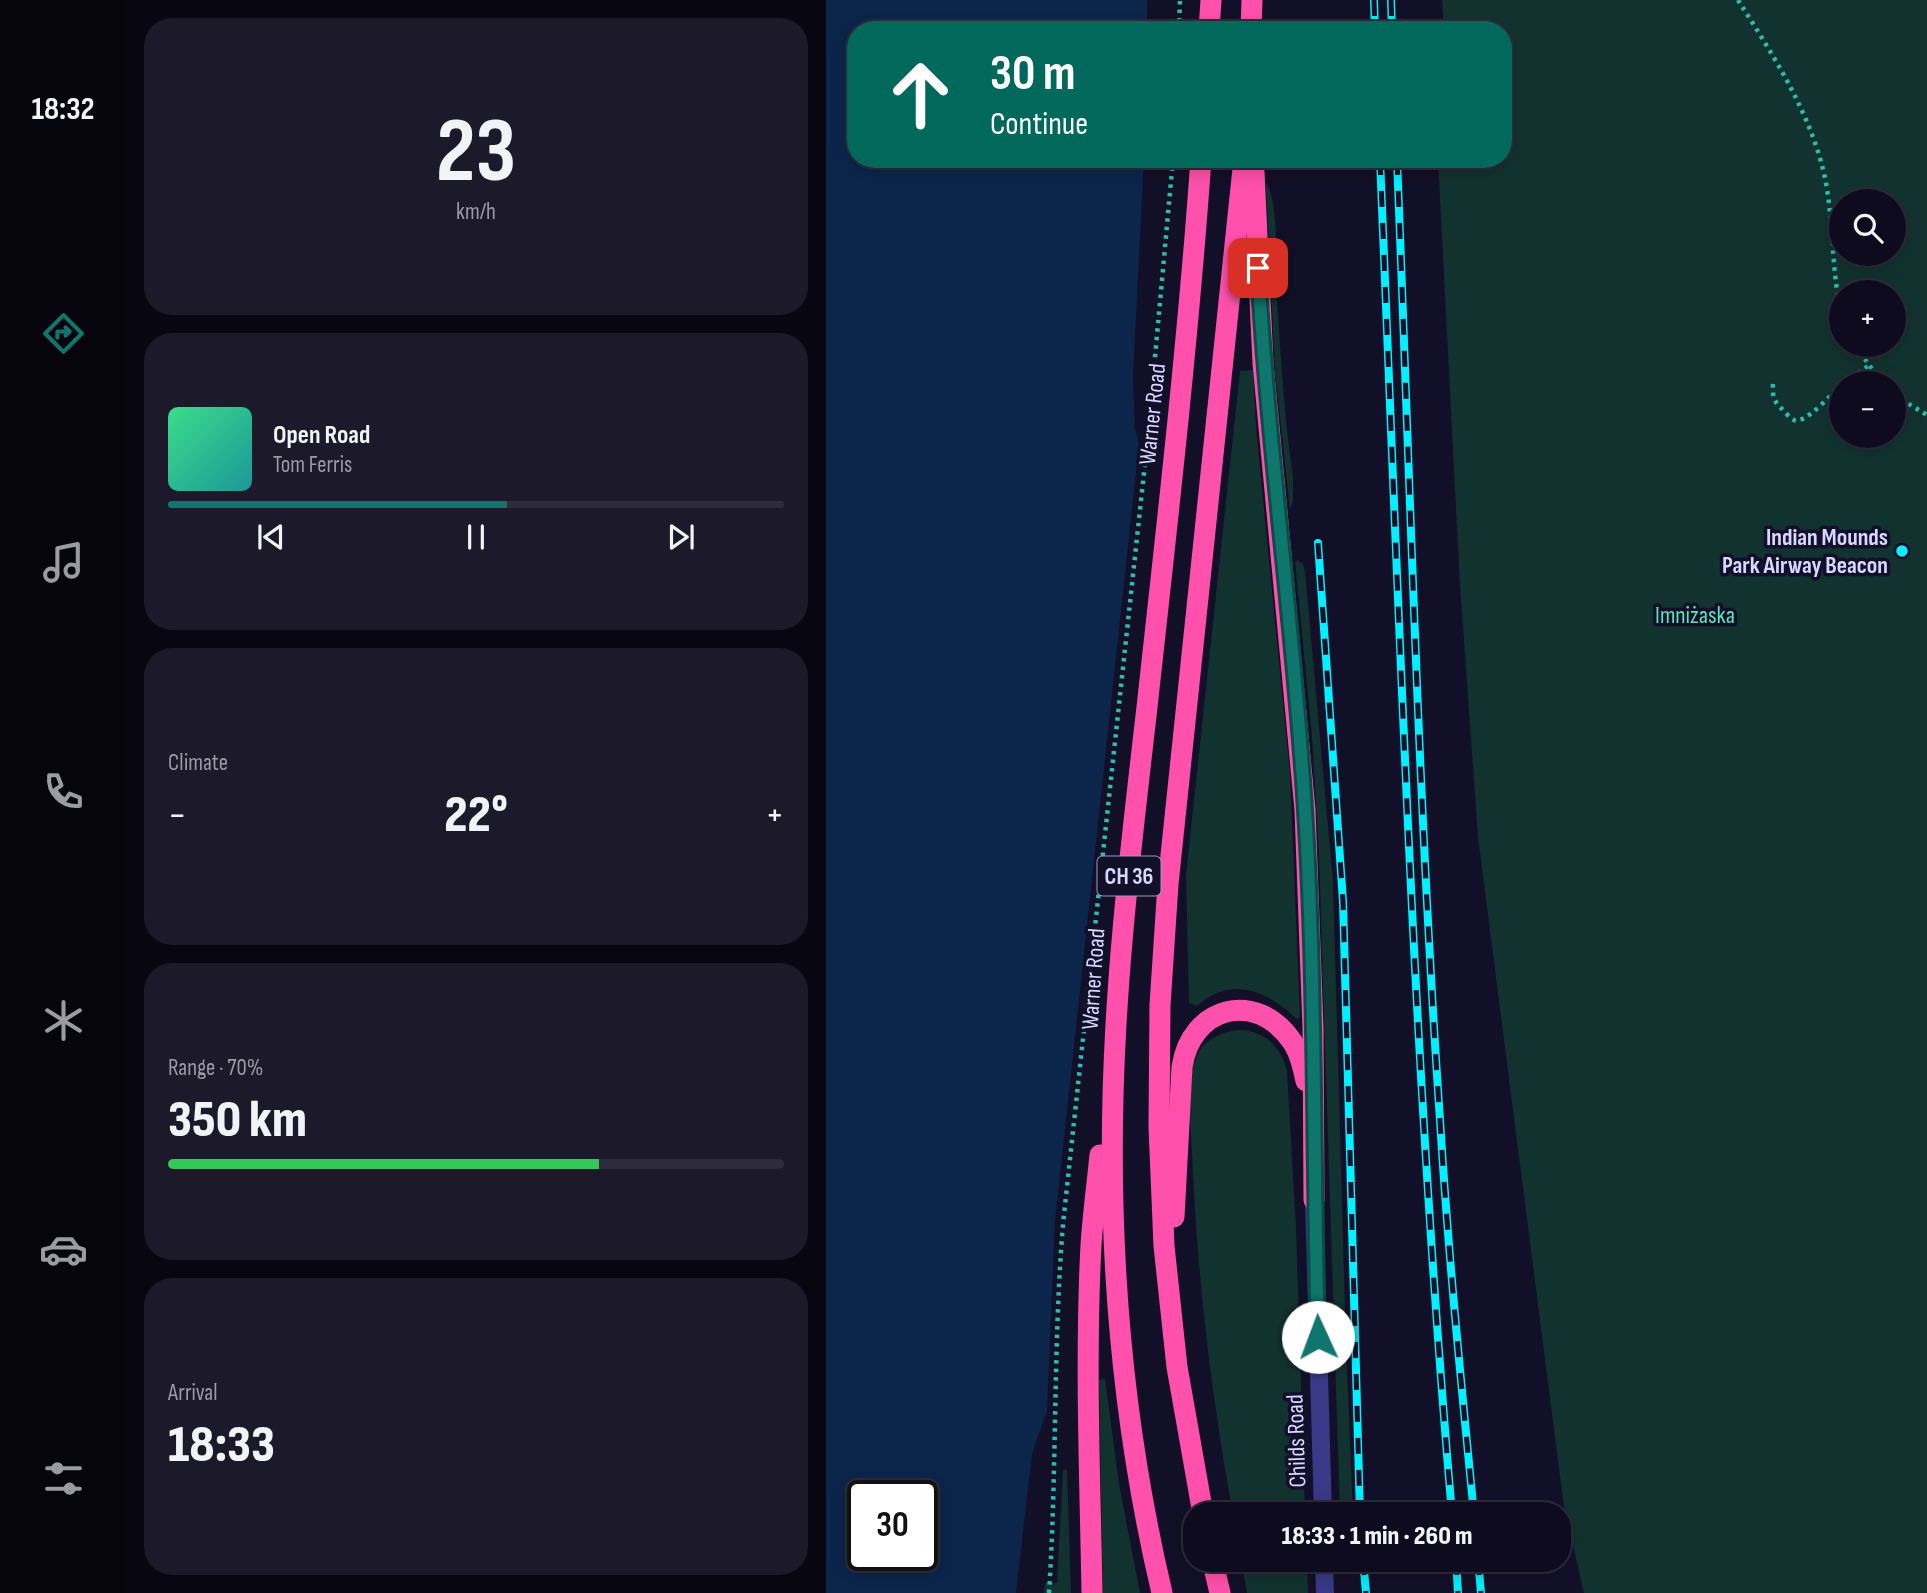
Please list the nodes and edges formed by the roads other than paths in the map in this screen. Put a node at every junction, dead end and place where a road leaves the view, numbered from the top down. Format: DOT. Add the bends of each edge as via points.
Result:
graph roads {
  1 [pos="1211,0"];
  2 [pos="1252,0"];
  3 [pos="1210,21"];
  4 [pos="1251,21"];
  5 [pos="1200,168"];
  6 [pos="1243,168"];
  7 [pos="1254,168"];
  8 [pos="1120,964"];
  9 [pos="1314,1200"];
  10 [pos="1170,1310"];
  11 [pos="1200,1502"];
  12 [pos="1323,1502"];
  13 [pos="1215,1572"];
  14 [pos="1324,1572"];
  15 [pos="1092,1593"];
  16 [pos="1162,1593"];
  17 [pos="1220,1593"];
  18 [pos="1325,1593"];
  1 -- 3 [label="highway"];
  2 -- 4 [label="highway"];
  5 -- 8 [label="highway, Warner Road / CH 36"];
  6 -- 10 [label="highway, CH 36" via="1163,944 1158,1128"];
  7 -- 9 [label="highway" via="1263,363 1305,810"];
  8 -- 15 [label="highway" via="1091,1243"];
  8 -- 16 [label="highway, Warner Road / CH 36" via="1112,1147 1116,1279 1136,1464"];
  9 -- 10 [label="highway" via="1307,1090 1297,1051 1278,1026 1255,1012 1235,1009 1213,1016 1192,1037 1182,1067"];
  9 -- 12 [label="street, Childs Road"];
  10 -- 11 [label="highway, CH 36"];
  13 -- 17 [label="highway"];
  14 -- 18 [label="street"];
}
